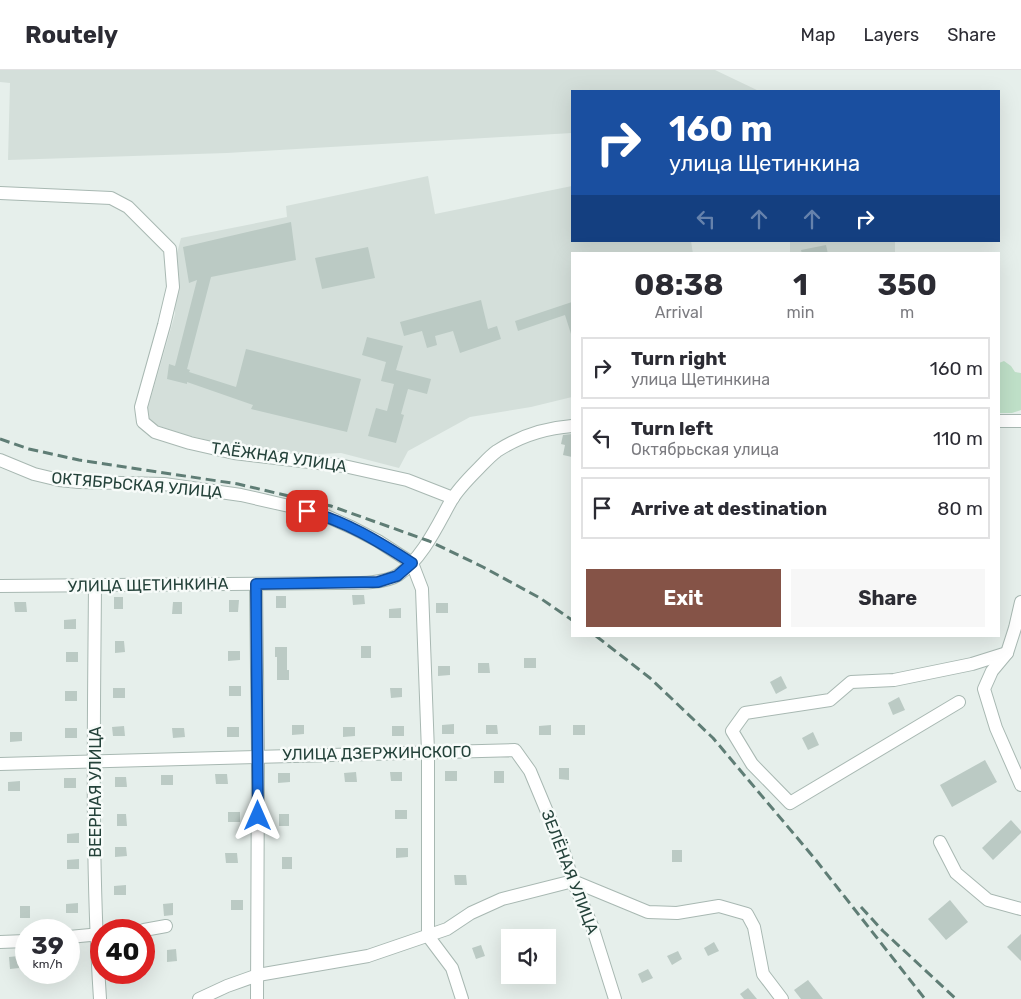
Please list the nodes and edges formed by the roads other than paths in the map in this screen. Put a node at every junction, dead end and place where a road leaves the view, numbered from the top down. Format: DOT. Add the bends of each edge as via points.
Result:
graph roads {
  1 [pos="0,193"];
  2 [pos="1000,421"];
  3 [pos="1021,421"];
  4 [pos="571,426"];
  5 [pos="0,460"];
  6 [pos="453,498"];
  7 [pos="412,563"];
  8 [pos="256,584"];
  9 [pos="95,585"];
  10 [pos="0,586"];
  11 [pos="1021,602"];
  12 [pos="1007,653"];
  13 [pos="959,702"];
  14 [pos="514,750"];
  15 [pos="428,752"];
  16 [pos="258,756"];
  17 [pos="94,761"];
  18 [pos="0,764"];
  19 [pos="1021,785"];
  20 [pos="940,842"];
  21 [pos="573,880"];
  22 [pos="1021,910"];
  23 [pos="98,919"];
  24 [pos="166,926"];
  25 [pos="155,928"];
  26 [pos="428,936"];
  27 [pos="15,941"];
  28 [pos="0,942"];
  29 [pos="258,975"];
  30 [pos="100,984"];
  31 [pos="100,999"];
  32 [pos="199,999"];
  33 [pos="257,999"];
  34 [pos="462,999"];
  35 [pos="615,999"];
  36 [pos="782,999"];
  1 -- 6 [label="street, ТАЁЖНАЯ УЛИЦА" via="111,198 128,207 170,249 173,287 141,407 143,422 155,432 234,454 344,466 407,480"];
  2 -- 3 [label="street"];
  4 -- 6 [label="street, УЛИЦА ЩЕТИНКИНА" via="533,434 504,447 467,479"];
  5 -- 7 [label="street, ОКТЯБРЬСКАЯ УЛИЦА" via="59,480 164,484 290,506 353,528"];
  6 -- 7 [label="street, УЛИЦА ЩЕТИНКИНА" via="429,541"];
  7 -- 8 [label="street, УЛИЦА ЩЕТИНКИНА" via="397,576 378,582"];
  7 -- 15 [label="street" via="422,588"];
  8 -- 9 [label="street, УЛИЦА ЩЕТИНКИНА"];
  8 -- 16 [label="street"];
  9 -- 10 [label="street, УЛИЦА ЩЕТИНКИНА"];
  9 -- 17 [label="street, ВЕЕРНАЯ УЛИЦА"];
  11 -- 12 [label="street"];
  12 -- 13 [label="street" via="972,664 894,680 851,682 830,700 746,713 732,731 752,764 790,803"];
  12 -- 19 [label="street" via="992,671 984,690 996,728"];
  14 -- 15 [label="street, УЛИЦА ДЗЕРЖИНСКОГО"];
  14 -- 21 [label="street, ЗЕЛЁНАЯ УЛИЦА" via="530,771"];
  15 -- 16 [label="street, УЛИЦА ДЗЕРЖИНСКОГО"];
  15 -- 26 [label="street"];
  16 -- 17 [label="street, УЛИЦА ДЗЕРЖИНСКОГО"];
  16 -- 29 [label="street"];
  17 -- 18 [label="street, УЛИЦА ДЗЕРЖИНСКОГО"];
  17 -- 23 [label="street, ВЕЕРНАЯ УЛИЦА"];
  20 -- 22 [label="street" via="956,874 988,900"];
  21 -- 26 [label="street" via="502,899"];
  21 -- 35 [label="street, ЗЕЛЁНАЯ УЛИЦА" via="592,926"];
  21 -- 36 [label="street" via="648,912 677,914 719,906 747,914 754,927 763,974"];
  24 -- 25 [label="street"];
  26 -- 29 [label="street" via="368,956"];
  26 -- 34 [label="street" via="452,968"];
  27 -- 28 [label="street"];
  29 -- 32 [label="street"];
  29 -- 33 [label="street"];
  30 -- 31 [label="street, ВЕЕРНАЯ УЛИЦА"];
}
